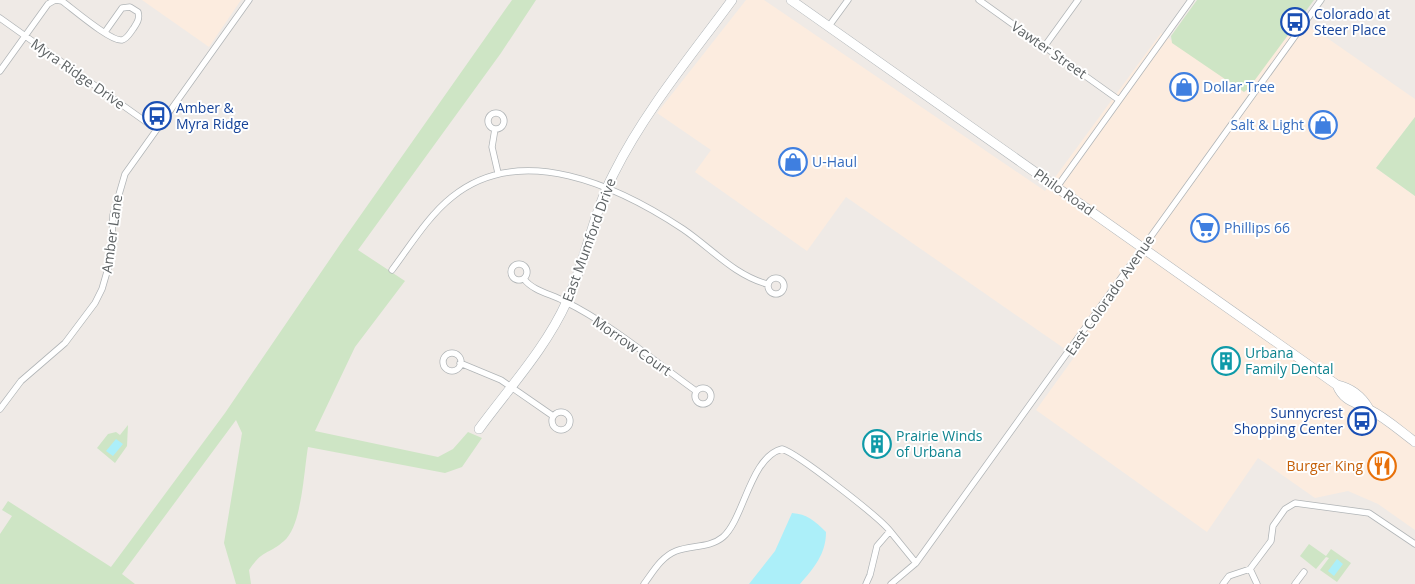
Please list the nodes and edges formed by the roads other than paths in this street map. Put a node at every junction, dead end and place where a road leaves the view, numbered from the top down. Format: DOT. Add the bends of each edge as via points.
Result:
graph roads {
  1 [pos="56,0"];
  2 [pos="248,0"];
  3 [pos="732,0"];
  4 [pos="791,0"];
  5 [pos="848,0"];
  6 [pos="979,0"];
  7 [pos="1078,0"];
  8 [pos="1192,0"];
  9 [pos="1321,0"];
  10 [pos="0,18"];
  11 [pos="829,26"];
  12 [pos="105,32"];
  13 [pos="25,36"];
  14 [pos="1044,47"];
  15 [pos="0,70"];
  16 [pos="1120,100"];
  17 [pos="156,129"];
  18 [pos="495,129"];
  19 [pos="498,173"];
  20 [pos="1057,187"];
  21 [pos="606,189"];
  22 [pos="1143,248"];
  23 [pos="392,270"];
  24 [pos="524,279"];
  25 [pos="767,284"];
  26 [pos="567,302"];
  27 [pos="460,364"];
  28 [pos="511,386"];
  29 [pos="696,391"];
  30 [pos="0,409"];
  31 [pos="553,416"];
  32 [pos="479,430"];
  33 [pos="1415,442"];
  34 [pos="890,531"];
  35 [pos="1415,544"];
  36 [pos="916,563"];
  37 [pos="1250,569"];
  38 [pos="1304,572"];
  39 [pos="644,584"];
  40 [pos="866,584"];
  41 [pos="891,584"];
  42 [pos="1223,584"];
  43 [pos="1257,584"];
  44 [pos="1295,584"];
  1 -- 12 [label="street"];
  1 -- 13 [label="street" via="48,4"];
  2 -- 17 [label="street, Amber Lane"];
  3 -- 21 [label="main road, East Mumford Drive" via="641,126"];
  4 -- 11 [label="main road, Philo Road"];
  5 -- 11 [label="street"];
  6 -- 14 [label="street, Vawter Street"];
  7 -- 14 [label="street"];
  8 -- 16 [label="street"];
  9 -- 22 [label="street, East Colorado Avenue"];
  10 -- 13 [label="street, Myra Ridge Drive"];
  11 -- 20 [label="main road, Philo Road"];
  12 -- 12 [label="street" via="114,39 124,39 137,23 138,12 130,7 122,8"];
  13 -- 15 [label="street"];
  13 -- 17 [label="street, Myra Ridge Drive"];
  14 -- 16 [label="street, Vawter Street"];
  16 -- 20 [label="street"];
  17 -- 30 [label="street, Amber Lane" via="131,164 119,188 113,215 111,258 95,303 65,343 21,381"];
  18 -- 19 [label="street" via="492,147"];
  19 -- 21 [label="street" via="539,171"];
  19 -- 23 [label="street" via="477,180 451,197"];
  20 -- 22 [label="main road, Philo Road"];
  21 -- 25 [label="street" via="673,222 740,273"];
  21 -- 26 [label="main road, East Mumford Drive"];
  22 -- 33 [label="main road, Philo Road" via="1337,385 1346,387 1364,400 1369,409"];
  22 -- 36 [label="street, East Colorado Avenue"];
  24 -- 26 [label="street, Morrow Court" via="533,287"];
  26 -- 28 [label="main road, East Mumford Drive" via="549,334"];
  26 -- 29 [label="street, Morrow Court"];
  27 -- 28 [label="street" via="486,372"];
  28 -- 31 [label="street"];
  28 -- 32 [label="main road, East Mumford Drive"];
  34 -- 36 [label="street"];
  34 -- 39 [label="street" via="842,490 782,449 772,454 753,480 728,532 713,542 675,551"];
  34 -- 40 [label="street" via="877,546"];
  35 -- 37 [label="street" via="1369,513 1296,503 1285,509 1272,526 1271,541"];
  36 -- 41 [label="street, East Colorado Avenue"];
  37 -- 42 [label="street" via="1229,576"];
  37 -- 43 [label="street"];
  38 -- 44 [label="street"];
}
